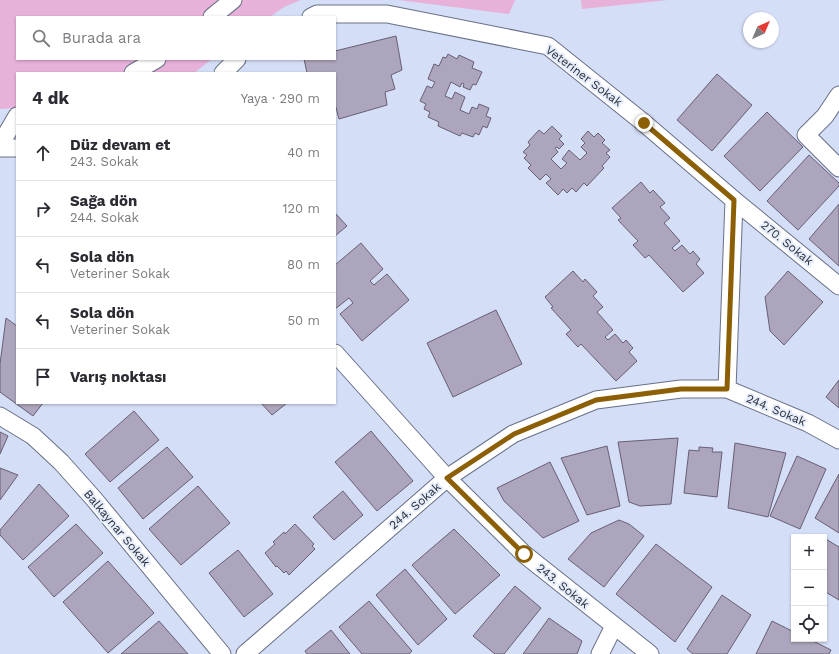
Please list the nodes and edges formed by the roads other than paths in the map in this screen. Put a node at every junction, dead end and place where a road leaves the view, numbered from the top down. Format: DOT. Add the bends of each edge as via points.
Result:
graph roads {
  1 [pos="233,0"];
  2 [pos="313,10"];
  3 [pos="213,16"];
  4 [pos="155,60"];
  5 [pos="236,60"];
  6 [pos="135,72"];
  7 [pos="224,72"];
  8 [pos="839,95"];
  9 [pos="16,118"];
  10 [pos="0,146"];
  11 [pos="16,148"];
  12 [pos="839,168"];
  13 [pos="734,200"];
  14 [pos="839,286"];
  15 [pos="336,354"];
  16 [pos="727,389"];
  17 [pos="0,416"];
  18 [pos="839,440"];
  19 [pos="447,478"];
  20 [pos="614,626"];
  21 [pos="222,654"];
  22 [pos="245,654"];
  23 [pos="600,654"];
  24 [pos="650,654"];
  1 -- 3 [label="street"];
  2 -- 13 [label="street, Veteriner Sokak" via="387,14 548,46"];
  4 -- 6 [label="street"];
  5 -- 7 [label="street"];
  8 -- 12 [label="street" via="825,116 806,135"];
  9 -- 10 [label="street"];
  10 -- 11 [label="street"];
  13 -- 14 [label="street, 270. Sokak"];
  13 -- 16 [label="street"];
  15 -- 19 [label="street, 243. Sokak"];
  16 -- 18 [label="street, 244. Sokak" via="808,423"];
  16 -- 19 [label="street, 244. Sokak" via="681,389 596,400 514,434"];
  17 -- 21 [label="street, Balkaynar Sokak" via="33,436 61,462"];
  19 -- 20 [label="street, 243. Sokak" via="524,554"];
  19 -- 22 [label="street, 244. Sokak"];
  20 -- 23 [label="street"];
  20 -- 24 [label="street, 243. Sokak"];
}
